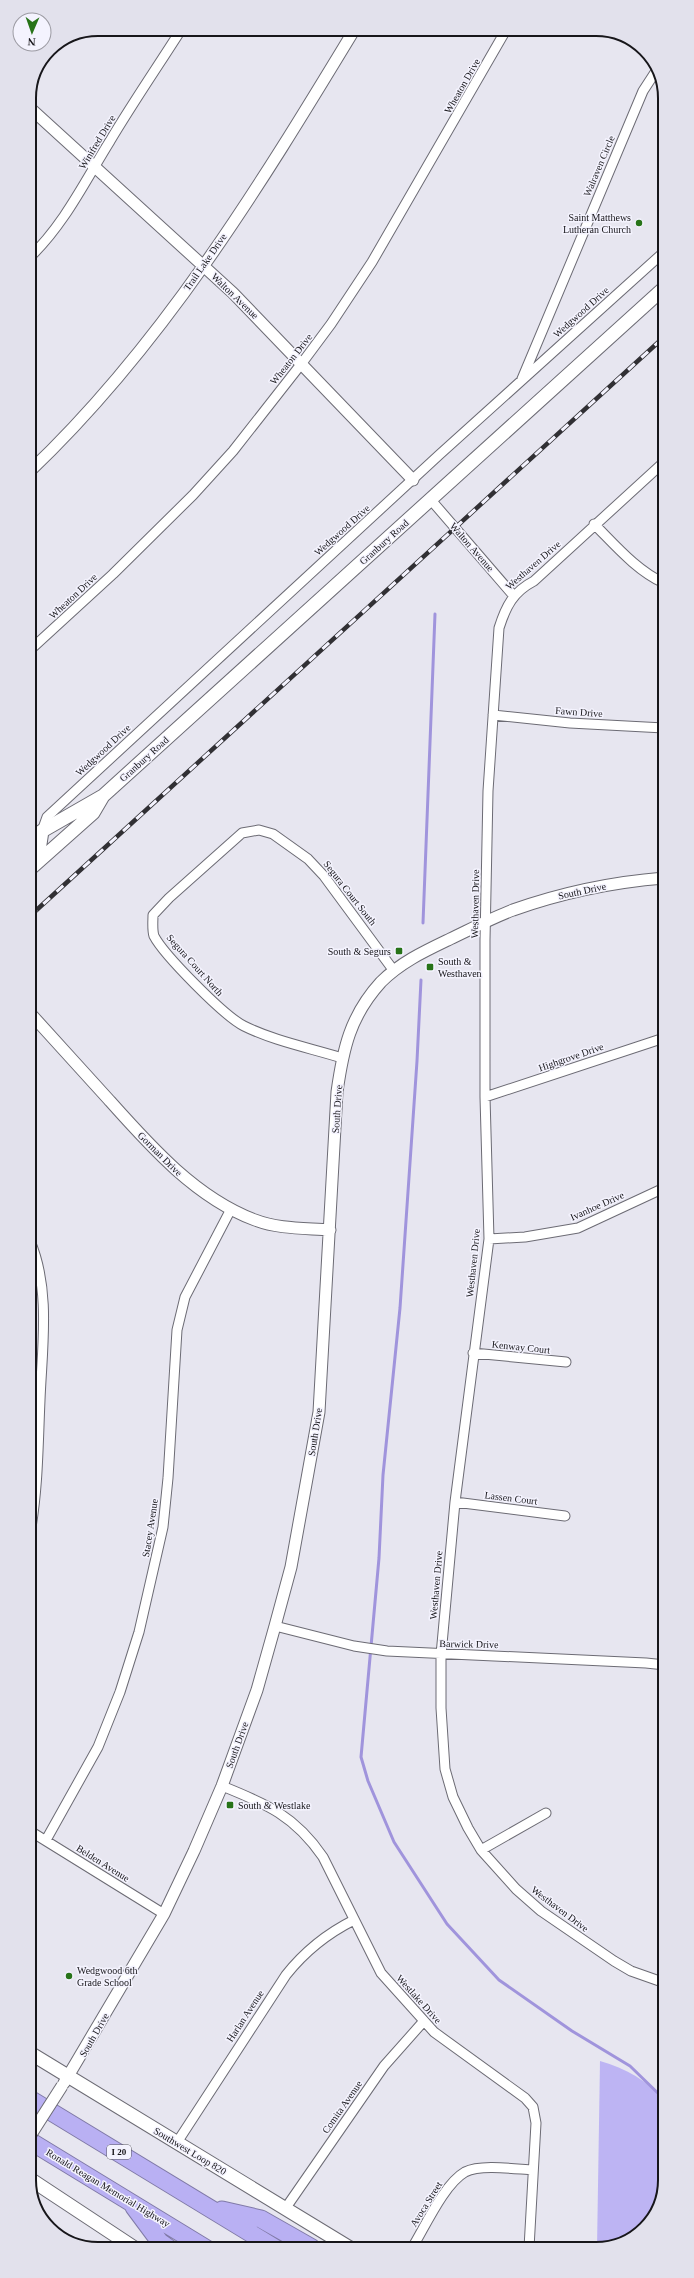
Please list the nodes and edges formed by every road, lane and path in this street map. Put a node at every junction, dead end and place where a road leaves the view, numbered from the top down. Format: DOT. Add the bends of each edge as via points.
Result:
graph roads {
  1 [pos="177,36"];
  2 [pos="351,36"];
  3 [pos="503,36"];
  4 [pos="654,75"];
  5 [pos="36,113"];
  6 [pos="94,167"];
  7 [pos="36,251"];
  8 [pos="658,257"];
  9 [pos="202,266"];
  10 [pos="658,293"];
  11 [pos="302,363"];
  12 [pos="521,383"];
  13 [pos="36,465"];
  14 [pos="658,467"];
  15 [pos="413,480"];
  16 [pos="431,500"];
  17 [pos="594,524"];
  18 [pos="658,579"];
  19 [pos="513,595"];
  20 [pos="36,645"];
  21 [pos="493,715"];
  22 [pos="658,728"];
  23 [pos="103,796"];
  24 [pos="42,831"];
  25 [pos="36,836"];
  26 [pos="279,838"];
  27 [pos="36,852"];
  28 [pos="36,864"];
  29 [pos="658,879"];
  30 [pos="486,922"];
  31 [pos="394,970"];
  32 [pos="36,1020"];
  33 [pos="658,1040"];
  34 [pos="342,1058"];
  35 [pos="484,1097"];
  36 [pos="658,1191"];
  37 [pos="231,1209"];
  38 [pos="330,1230"];
  39 [pos="489,1239"];
  40 [pos="36,1267"];
  41 [pos="473,1353"];
  42 [pos="566,1362"];
  43 [pos="36,1484"];
  44 [pos="455,1502"];
  45 [pos="564,1516"];
  46 [pos="275,1626"];
  47 [pos="441,1655"];
  48 [pos="658,1664"];
  49 [pos="222,1786"];
  50 [pos="546,1813"];
  51 [pos="36,1834"];
  52 [pos="46,1840"];
  53 [pos="481,1850"];
  54 [pos="164,1914"];
  55 [pos="354,1920"];
  56 [pos="658,1980"];
  57 [pos="423,2022"];
  58 [pos="36,2058"];
  59 [pos="65,2081"];
  60 [pos="36,2103"];
  61 [pos="36,2127"];
  62 [pos="36,2144"];
  63 [pos="176,2144"];
  64 [pos="533,2170"];
  65 [pos="36,2184"];
  66 [pos="127,2199"];
  67 [pos="207,2206"];
  68 [pos="285,2209"];
  69 [pos="125,2242"];
  70 [pos="160,2242"];
  71 [pos="196,2242"];
  72 [pos="265,2242"];
  73 [pos="301,2242"];
  74 [pos="340,2242"];
  75 [pos="416,2242"];
  76 [pos="529,2242"];
  1 -- 6 [label="street, Winifred Drive"];
  2 -- 9 [label="street, Trail Lake Drive" via="297,124"];
  3 -- 11 [label="street, Wheaton Drive" via="372,262"];
  4 -- 12 [label="street, Walraven Circle" via="643,91"];
  5 -- 6 [label="street, Walton Avenue"];
  6 -- 7 [label="street, Winifred Drive" via="46,242"];
  6 -- 9 [label="street, Walton Avenue"];
  8 -- 12 [label="street, Wedgwood Drive"];
  9 -- 11 [label="street, Walton Avenue" via="233,293"];
  9 -- 13 [label="street, Trail Lake Drive" via="121,375 87,415"];
  10 -- 16 [label="main road, Granbury Road"];
  11 -- 15 [label="street, Walton Avenue"];
  11 -- 20 [label="street, Wheaton Drive" via="233,451 193,495 113,574"];
  12 -- 15 [label="street, Wedgwood Drive"];
  14 -- 17 [label="street, Westhaven Drive"];
  15 -- 24 [label="street, Wedgwood Drive" via="46,817"];
  16 -- 19 [label="street, Walton Avenue"];
  16 -- 23 [label="main road, Granbury Road"];
  17 -- 18 [label="street" via="632,561"];
  17 -- 19 [label="street, Westhaven Drive" via="534,581"];
  19 -- 21 [label="street, Westhaven Drive" via="499,628"];
  21 -- 22 [label="street, Fawn Drive" via="570,723"];
  21 -- 30 [label="street, Westhaven Drive" via="488,791"];
  23 -- 24 [label="main road, Granbury Road"];
  23 -- 28 [label="main road, Granbury Road" via="93,813"];
  24 -- 25 [label="main road, Granbury Road"];
  24 -- 27 [label="main road"];
  26 -- 31 [label="street, Segura Court South" via="308,859 324,876"];
  26 -- 34 [label="street, Segura Court North" via="259,830 242,834 157,908 153,915 153,934 210,999 244,1026"];
  29 -- 30 [label="street, South Drive" via="607,886 552,898 512,910"];
  30 -- 31 [label="street, South Drive"];
  30 -- 35 [label="street, Westhaven Drive"];
  31 -- 34 [label="street, South Drive" via="361,1010"];
  32 -- 37 [label="street, Gorman Drive" via="163,1158 183,1176"];
  33 -- 35 [label="street, Highgrove Drive"];
  34 -- 38 [label="street, South Drive" via="337,1098"];
  35 -- 39 [label="street, Westhaven Drive"];
  36 -- 39 [label="street, Ivanhoe Drive" via="578,1228 532,1236"];
  37 -- 38 [label="street, Gorman Drive" via="255,1220 285,1227"];
  37 -- 52 [label="street, Stacey Avenue" via="185,1297 177,1330 163,1527 139,1632 120,1692 98,1747"];
  38 -- 46 [label="street, South Drive" via="319,1412 291,1567"];
  39 -- 41 [label="street, Westhaven Drive"];
  40 -- 43 [label="street" via="44,1311"];
  41 -- 42 [label="street, Kenway Court"];
  41 -- 44 [label="street, Westhaven Drive"];
  44 -- 45 [label="street, Lassen Court"];
  44 -- 47 [label="street, Westhaven Drive"];
  46 -- 47 [label="street, Barwick Drive" via="354,1646"];
  46 -- 49 [label="street, South Drive" via="257,1690"];
  47 -- 48 [label="street, Barwick Drive"];
  47 -- 53 [label="street, Westhaven Drive" via="445,1769 454,1797"];
  49 -- 54 [label="street, South Drive"];
  49 -- 55 [label="street, Westlake Drive" via="293,1821 323,1857"];
  50 -- 53 [label="street"];
  51 -- 52 [label="street, Belden Avenue"];
  52 -- 54 [label="street, Belden Avenue"];
  53 -- 56 [label="street, Westhaven Drive" via="516,1889 541,1911 631,1972"];
  54 -- 59 [label="street, South Drive"];
  55 -- 57 [label="street, Westlake Drive" via="381,1973"];
  55 -- 63 [label="street, Harlan Avenue" via="317,1942 290,1970 264,2006"];
  57 -- 64 [label="street, Westlake Drive" via="533,2107 536,2123"];
  57 -- 68 [label="street, Comita Avenue" via="384,2066"];
  58 -- 59 [label="main road, Southwest Loop 820"];
  59 -- 61 [label="street, South Drive, bridge"];
  59 -- 63 [label="main road, Southwest Loop 820"];
  60 -- 67 [label="highway, I 20"];
  62 -- 66 [label="highway, Ronald Reagan Memorial Highway"];
  63 -- 68 [label="main road, Southwest Loop 820"];
  64 -- 75 [label="street, Avoca Street" via="492,2168 465,2172 451,2185"];
  64 -- 76 [label="street, Westlake Drive"];
  65 -- 69 [label="main road"];
  66 -- 70 [label="highway"];
  66 -- 71 [label="highway, Ronald Reagan Memorial Highway"];
  67 -- 72 [label="highway, I 20"];
  67 -- 73 [label="highway" via="260,2219"];
  68 -- 74 [label="main road, Southwest Loop 820"];
}
